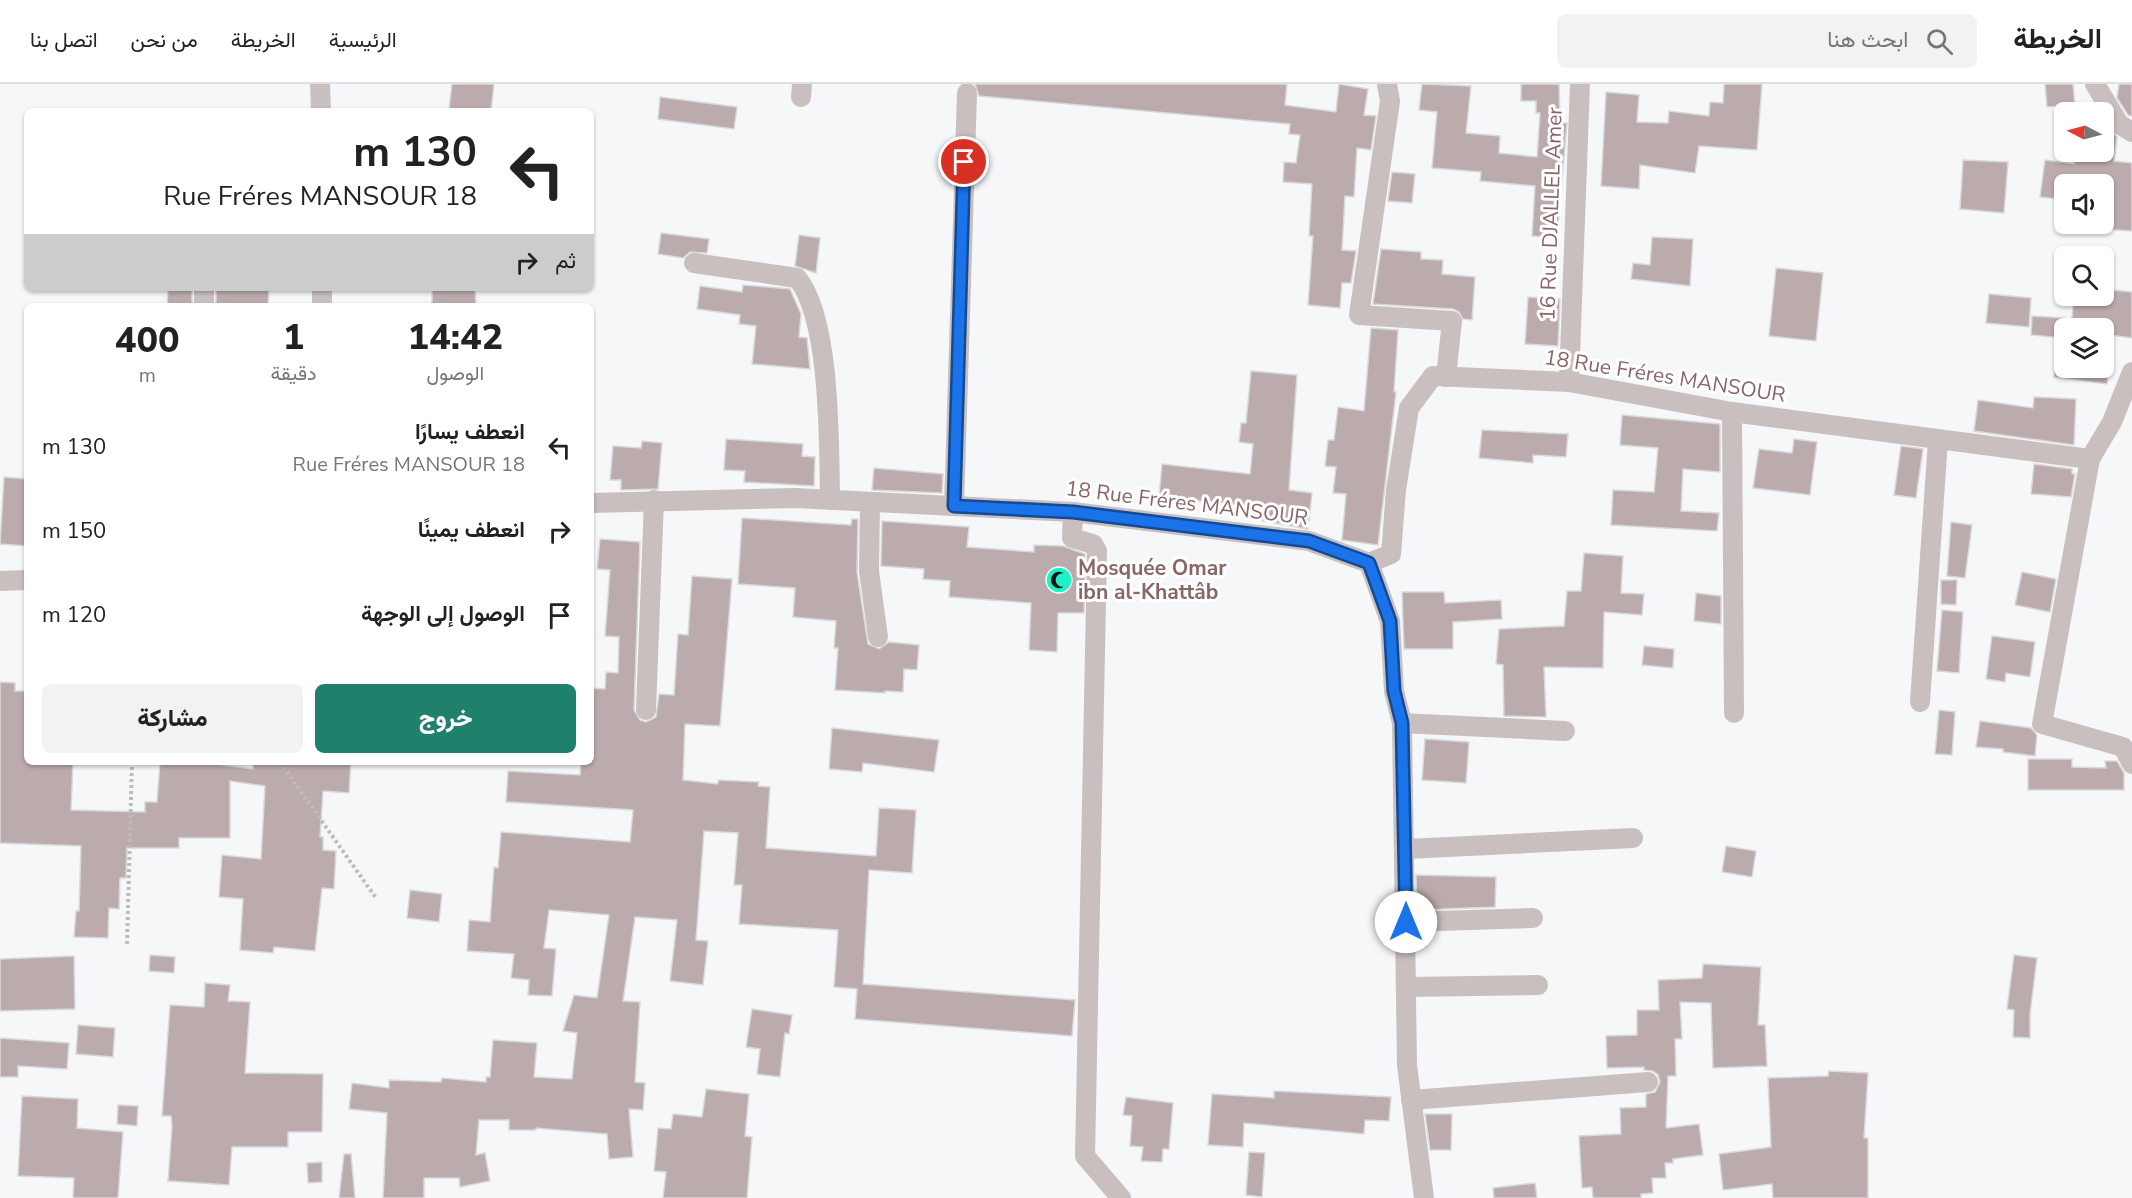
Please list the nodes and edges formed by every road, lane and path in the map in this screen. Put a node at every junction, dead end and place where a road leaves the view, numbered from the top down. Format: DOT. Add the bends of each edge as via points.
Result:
graph roads {
  1 [pos="321,84"];
  2 [pos="1387,84"];
  3 [pos="1580,84"];
  4 [pos="2095,84"];
  5 [pos="967,93"];
  6 [pos="321,108"];
  7 [pos="2132,132"];
  8 [pos="694,263"];
  9 [pos="2132,372"];
  10 [pos="1446,376"];
  11 [pos="1569,382"];
  12 [pos="1732,412"];
  13 [pos="1938,440"];
  14 [pos="2090,459"];
  15 [pos="654,500"];
  16 [pos="831,500"];
  17 [pos="870,502"];
  18 [pos="594,503"];
  19 [pos="954,506"];
  20 [pos="1073,512"];
  21 [pos="1369,563"];
  22 [pos="24,580"];
  23 [pos="0,581"];
  24 [pos="878,637"];
  25 [pos="1920,702"];
  26 [pos="645,710"];
  27 [pos="1734,713"];
  28 [pos="1402,723"];
  29 [pos="1565,731"];
  30 [pos="2132,764"];
  31 [pos="132,765"];
  32 [pos="282,765"];
  33 [pos="1633,838"];
  34 [pos="1406,849"];
  35 [pos="376,898"];
  36 [pos="1533,918"];
  37 [pos="1406,922"];
  38 [pos="127,944"];
  39 [pos="1538,985"];
  40 [pos="1407,987"];
  41 [pos="1648,1082"];
  42 [pos="1411,1100"];
  43 [pos="1121,1198"];
  44 [pos="1424,1198"];
  1 -- 6 [label="street"];
  2 -- 10 [label="street" via="1390,101 1359,315 1452,321"];
  3 -- 11 [label="street, 16 Rue DJALLEL Amer"];
  4 -- 7 [label="street" via="2119,124"];
  5 -- 19 [label="street"];
  8 -- 16 [label="street" via="796,278 807,290 826,373"];
  9 -- 14 [label="street" via="2112,423"];
  10 -- 11 [label="street, 18 Rue Fréres MANSOUR"];
  10 -- 21 [label="street" via="1433,376 1409,408 1390,554"];
  11 -- 12 [label="street, 18 Rue Fréres MANSOUR"];
  12 -- 13 [label="street, 18 Rue Fréres MANSOUR"];
  12 -- 27 [label="street"];
  13 -- 14 [label="street, 18 Rue Fréres MANSOUR"];
  13 -- 25 [label="street"];
  14 -- 30 [label="street" via="2042,724 2123,747"];
  15 -- 16 [label="street, 18 Rue Fréres MANSOUR"];
  15 -- 18 [label="street, 18 Rue Fréres MANSOUR"];
  15 -- 26 [label="street"];
  16 -- 17 [label="street, 18 Rue Fréres MANSOUR"];
  17 -- 19 [label="street, 18 Rue Fréres MANSOUR"];
  17 -- 24 [label="street" via="870,572"];
  19 -- 20 [label="street, 18 Rue Fréres MANSOUR"];
  20 -- 21 [label="street, 18 Rue Fréres MANSOUR" via="1309,541"];
  20 -- 43 [label="street" via="1072,538 1093,544 1097,552 1085,1156"];
  21 -- 28 [label="street" via="1390,621 1394,691"];
  22 -- 23 [label="street"];
  28 -- 29 [label="street"];
  28 -- 34 [label="street"];
  31 -- 38 [label="path"];
  32 -- 35 [label="path"];
  33 -- 34 [label="street"];
  34 -- 37 [label="street"];
  36 -- 37 [label="street"];
  37 -- 40 [label="street"];
  39 -- 40 [label="street"];
  40 -- 42 [label="street"];
  41 -- 42 [label="street"];
  42 -- 44 [label="street"];
}
